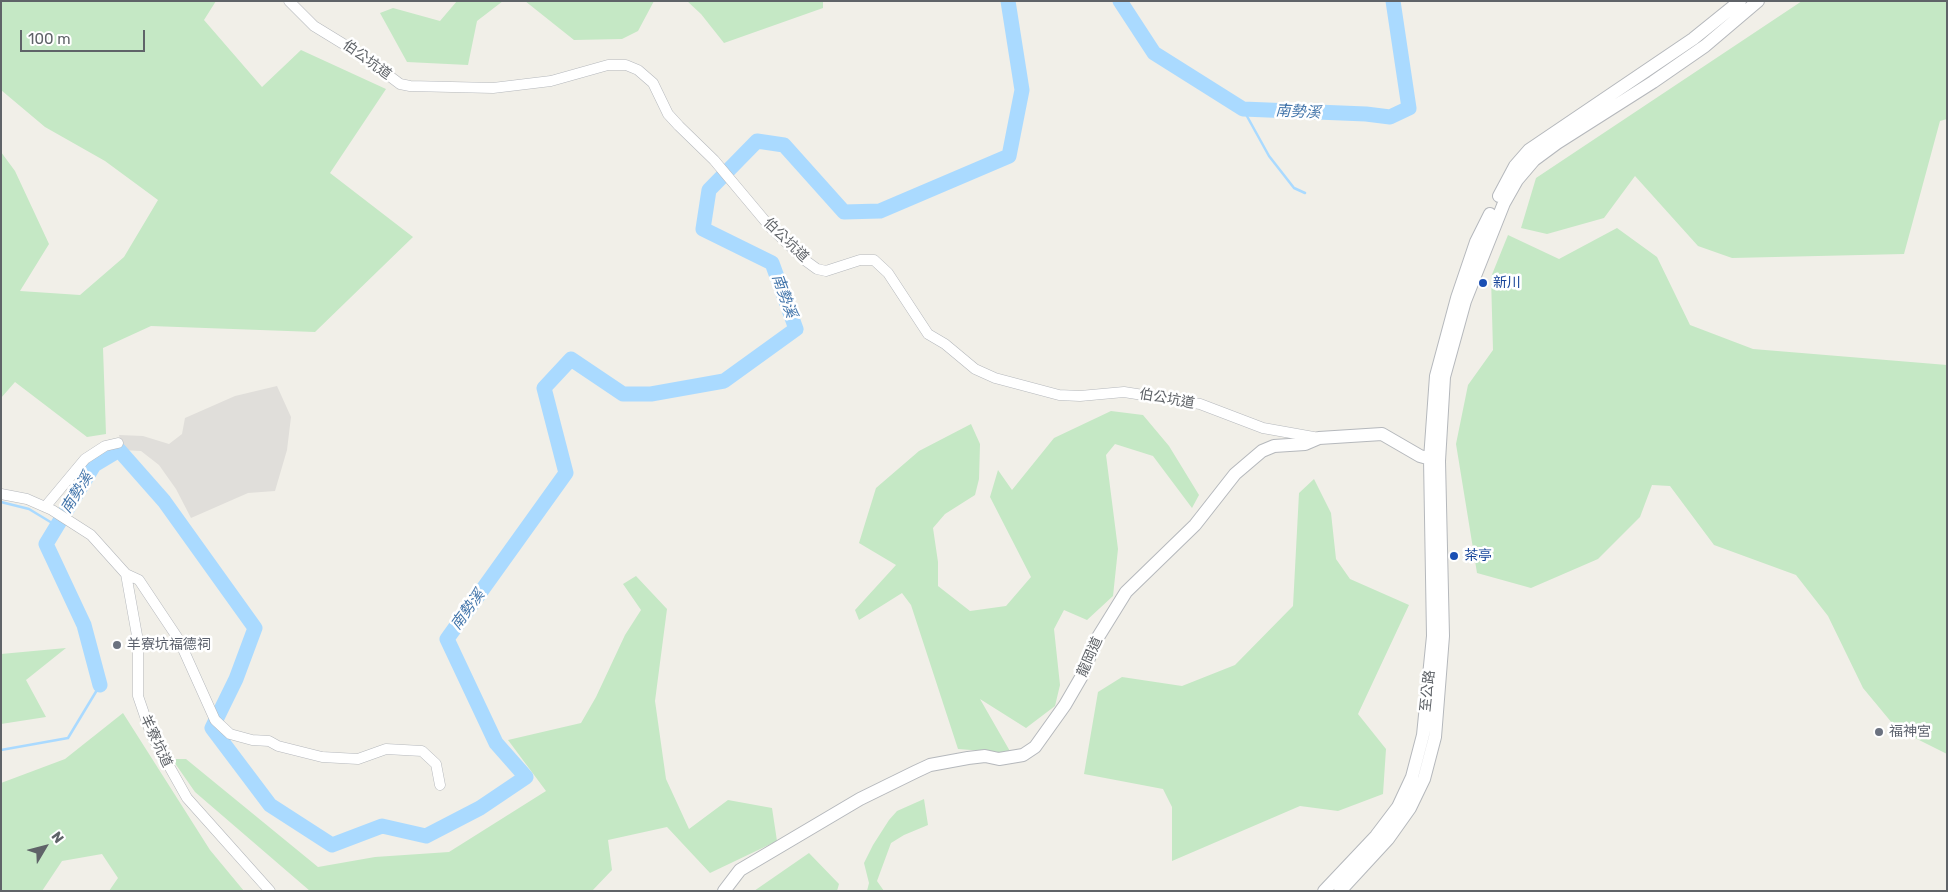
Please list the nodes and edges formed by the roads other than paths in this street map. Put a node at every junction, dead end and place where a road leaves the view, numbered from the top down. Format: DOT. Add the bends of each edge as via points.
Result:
graph roads {
  1 [pos="289,1"];
  2 [pos="1740,1"];
  3 [pos="1758,1"];
  4 [pos="1319,438"];
  5 [pos="118,443"];
  6 [pos="1435,460"];
  7 [pos="1,494"];
  8 [pos="49,508"];
  9 [pos="126,574"];
  10 [pos="1429,736"];
  11 [pos="440,785"];
  12 [pos="270,891"];
  13 [pos="724,891"];
  14 [pos="1324,891"];
  15 [pos="1340,891"];
  1 -- 4 [label="street, 伯公坑道" via="314,26 405,85 493,88 551,81 608,65 626,65 638,70 653,83 668,114 714,160 771,228 816,269 826,272 860,260 874,260 888,273 928,334 975,369 995,378 1059,395 1124,392 1191,402 1262,428"];
  2 -- 6 [label="street" via="1693,39 1528,150 1514,166 1476,242 1448,323 1436,376"];
  3 -- 6 [label="street" via="1705,46 1556,143 1534,160 1517,180 1485,246 1453,338 1444,377"];
  4 -- 6 [label="street, 龍岡道" via="1382,434 1420,456"];
  4 -- 13 [label="street, 龍岡道" via="1305,444 1274,446 1255,455 1234,474 1196,525 1126,592 1095,642 1083,674 1036,747 1023,755 999,759 985,756 930,765 860,799 740,870"];
  5 -- 8 [label="street" via="105,446 85,459"];
  6 -- 10 [label="street, 至公路" via="1438,636"];
  7 -- 8 [label="street"];
  8 -- 9 [label="street" via="91,535"];
  9 -- 11 [label="street" via="139,580 179,640 215,720 230,734 269,741 322,757 358,759 386,749 422,751 436,764"];
  9 -- 12 [label="street, 羊寮坑道" via="138,641 138,696 151,734 187,798"];
  10 -- 14 [label="street, 至公路" via="1398,807 1376,836"];
  10 -- 15 [label="street, 至公路" via="1424,779 1410,808 1388,839"];
}
